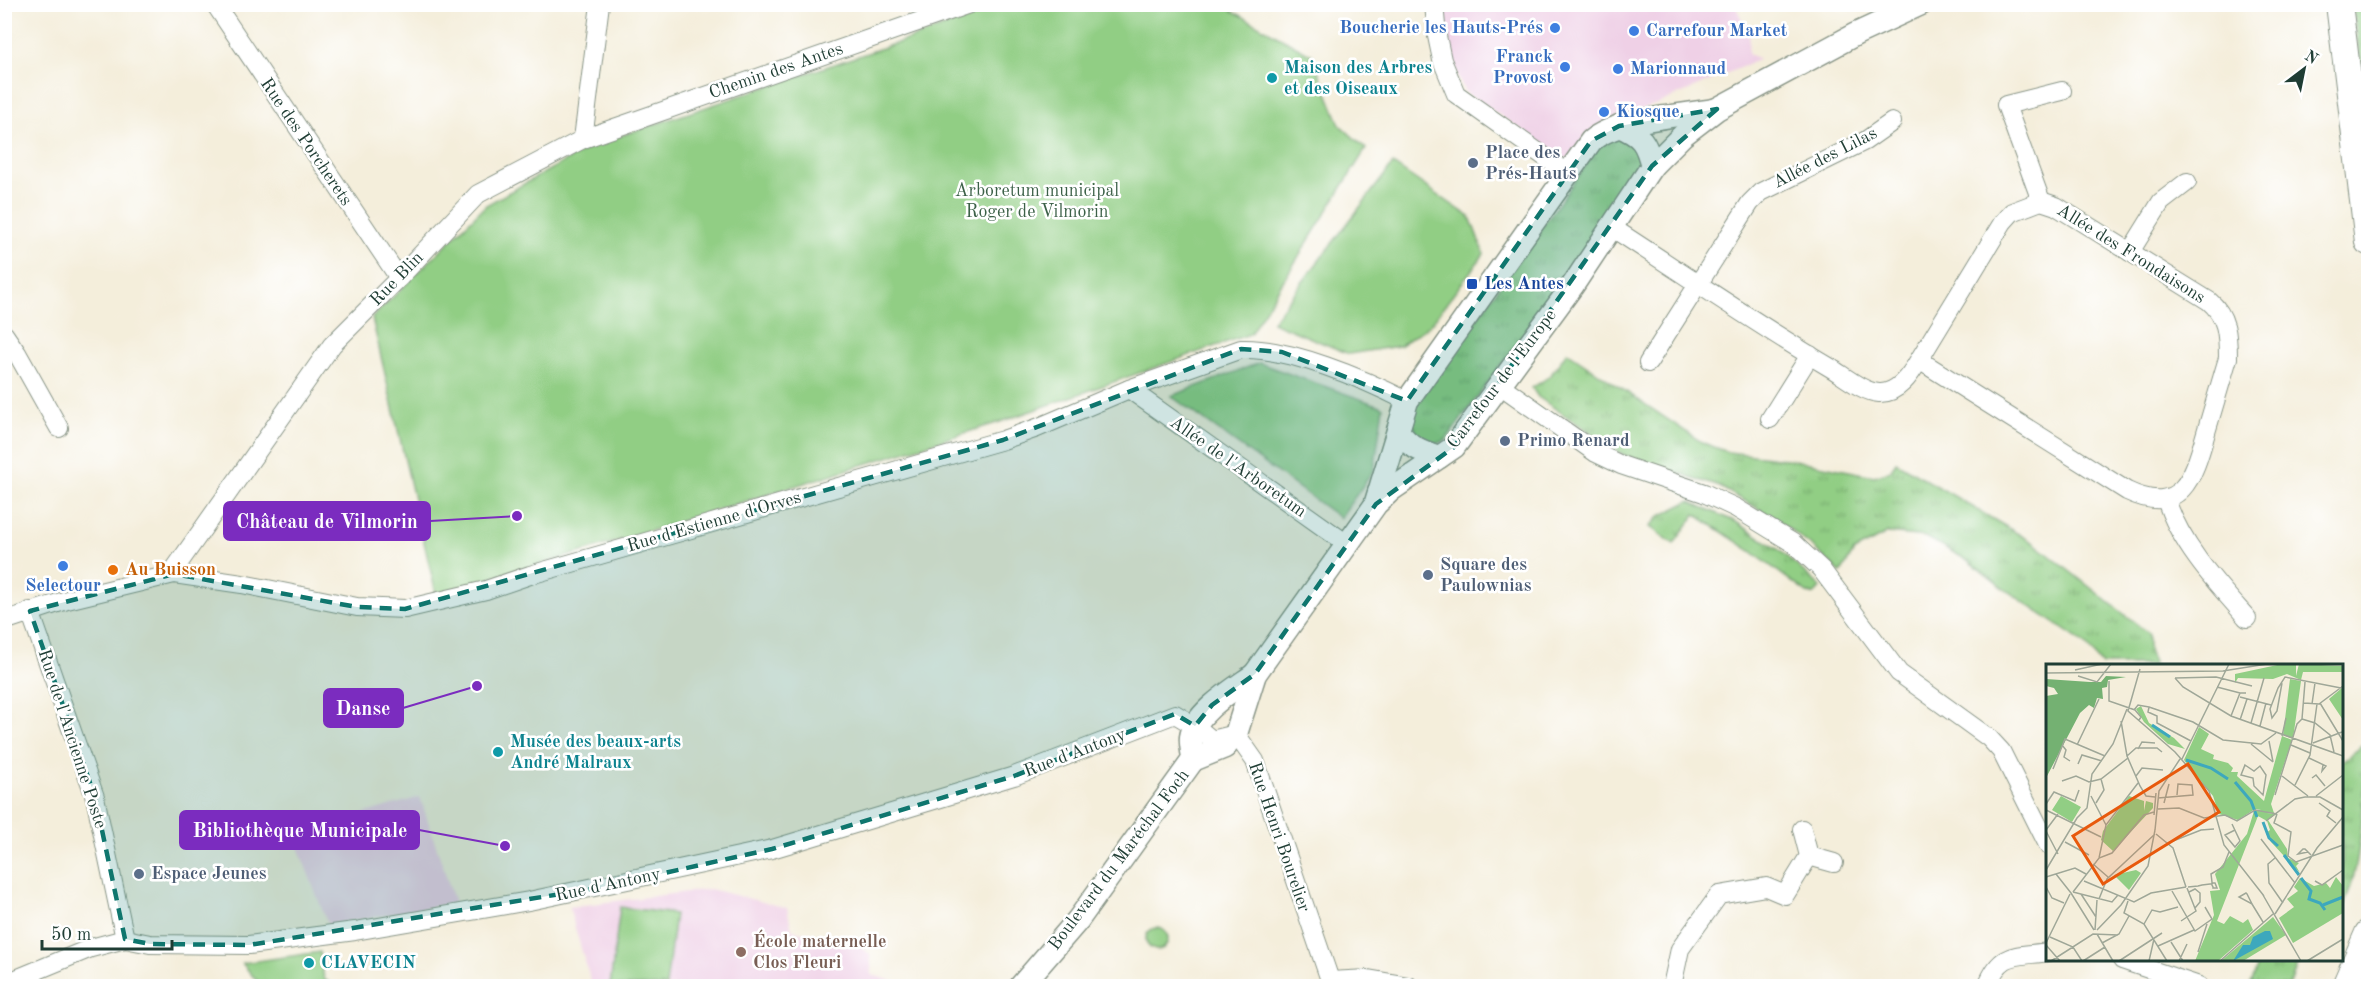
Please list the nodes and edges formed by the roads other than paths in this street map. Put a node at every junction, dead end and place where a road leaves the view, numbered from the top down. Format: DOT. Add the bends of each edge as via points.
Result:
graph roads {
  1 [pos="215,4"];
  2 [pos="600,4"];
  3 [pos="969,4"];
  4 [pos="1434,4"];
  5 [pos="1921,4"];
  6 [pos="2325,4"];
  7 [pos="2339,4"];
  8 [pos="2062,91"];
  9 [pos="1717,109"];
  10 [pos="1892,122"];
  11 [pos="1620,126"];
  12 [pos="2355,136"];
  13 [pos="583,139"];
  14 [pos="1652,166"];
  15 [pos="1569,174"];
  16 [pos="2187,182"];
  17 [pos="2041,201"];
  18 [pos="1611,227"];
  19 [pos="2368,242"];
  20 [pos="2130,252"];
  21 [pos="399,278"];
  22 [pos="1698,284"];
  23 [pos="4,334"];
  24 [pos="1809,355"];
  25 [pos="1919,360"];
  26 [pos="1648,363"];
  27 [pos="1500,385"];
  28 [pos="1129,390"];
  29 [pos="1407,401"];
  30 [pos="1770,420"];
  31 [pos="59,428"];
  32 [pos="1398,431"];
  33 [pos="1439,457"];
  34 [pos="2166,499"];
  35 [pos="1376,504"];
  36 [pos="1347,544"];
  37 [pos="174,574"];
  38 [pos="30,611"];
  39 [pos="2247,618"];
  40 [pos="4,621"];
  41 [pos="1255,674"];
  42 [pos="1196,726"];
  43 [pos="1236,735"];
  44 [pos="1193,760"];
  45 [pos="1802,829"];
  46 [pos="2046,841"];
  47 [pos="1809,856"];
  48 [pos="1834,863"];
  49 [pos="2368,933"];
  50 [pos="125,939"];
  51 [pos="2046,952"];
  52 [pos="2125,961"];
  53 [pos="25,981"];
  54 [pos="4,984"];
  55 [pos="1331,984"];
  56 [pos="1021,987"];
  57 [pos="1410,987"];
  58 [pos="1672,987"];
  59 [pos="1987,987"];
  60 [pos="2199,987"];
  61 [pos="2345,987"];
  1 -- 21 [label="street, Rue des Porcherets"];
  2 -- 13 [label="street"];
  3 -- 13 [label="street, Chemin des Antes"];
  4 -- 15 [label="street" via="1442,60 1456,94"];
  5 -- 9 [label="street" via="1856,34"];
  6 -- 12 [label="main road"];
  7 -- 12 [label="main road"];
  8 -- 17 [label="street" via="2007,105"];
  9 -- 11 [label="street"];
  9 -- 14 [label="street, Carrefour de l'Europe"];
  10 -- 22 [label="street, Allée des Lilas" via="1865,141 1761,192"];
  11 -- 14 [label="street" via="1634,132 1647,145"];
  11 -- 15 [label="street" via="1591,141"];
  12 -- 19 [label="main road"];
  13 -- 21 [label="street, Rue Blin" via="478,194"];
  14 -- 18 [label="street, Carrefour de l'Europe"];
  15 -- 29 [label="street"];
  16 -- 20 [label="street" via="2161,202"];
  17 -- 20 [label="street, Allée des Frondaisons" via="2056,206"];
  17 -- 25 [label="street, Allée des Frondaisons" via="2012,212 2003,222"];
  18 -- 22 [label="street, Allée des Frondaisons"];
  18 -- 27 [label="street, Carrefour de l'Europe"];
  20 -- 34 [label="street, Allée des Frondaisons" via="2209,301 2223,316 2226,329 2228,358 2194,471 2180,490"];
  21 -- 37 [label="street, Rue Blin" via="332,345"];
  22 -- 24 [label="street, Allée des Frondaisons"];
  22 -- 26 [label="street, Allée des Lilas"];
  23 -- 31 [label="street"];
  24 -- 25 [label="street, Allée des Frondaisons" via="1879,393 1904,382"];
  24 -- 30 [label="street"];
  25 -- 34 [label="street" via="2127,491 2153,500"];
  27 -- 33 [label="street, Carrefour de l'Europe" via="1454,447"];
  27 -- 46 [label="street" via="1596,453 1720,500 1793,543 1821,569 1899,674 1989,738 2001,751"];
  28 -- 29 [label="street, Rue d'Estienne d'Orves" via="1241,349 1255,348 1282,352"];
  28 -- 36 [label="street, Allée de l'Arboretum"];
  28 -- 37 [label="street, Rue d'Estienne d'Orves" via="1003,440 486,590 405,609 357,607"];
  29 -- 32 [label="street"];
  32 -- 33 [label="street, Carrefour de l'Europe" via="1417,450"];
  32 -- 35 [label="street"];
  33 -- 35 [label="street"];
  34 -- 39 [label="street" via="2173,519 2215,582"];
  35 -- 36 [label="street"];
  36 -- 41 [label="street"];
  37 -- 38 [label="street, Rue d'Estienne d'Orves"];
  38 -- 40 [label="street, Rue d'Estienne d'Orves"];
  38 -- 50 [label="street, Rue de l'Ancienne Poste" via="95,797"];
  41 -- 42 [label="street" via="1212,705"];
  41 -- 43 [label="street"];
  42 -- 43 [label="street" via="1212,740"];
  42 -- 44 [label="street" via="1191,736"];
  42 -- 50 [label="street, Rue d'Antony" via="1175,714 1014,776 772,849 597,888 355,931 249,945 150,944"];
  43 -- 44 [label="street" via="1225,747"];
  43 -- 55 [label="street, Rue Henri Bourelier" via="1255,761"];
  44 -- 56 [label="street, Boulevard du Maréchal Foch" via="1078,920"];
  45 -- 47 [label="street"];
  47 -- 48 [label="street"];
  47 -- 58 [label="street" via="1785,895 1766,887 1719,895 1680,950"];
  49 -- 61 [label="main road"];
  50 -- 53 [label="street, Rue d'Antony" via="91,948"];
  51 -- 59 [label="street" via="2001,961"];
  52 -- 60 [label="street"];
  53 -- 54 [label="street, Rue d'Antony"];
  55 -- 57 [label="street" via="1368,979"];
}
